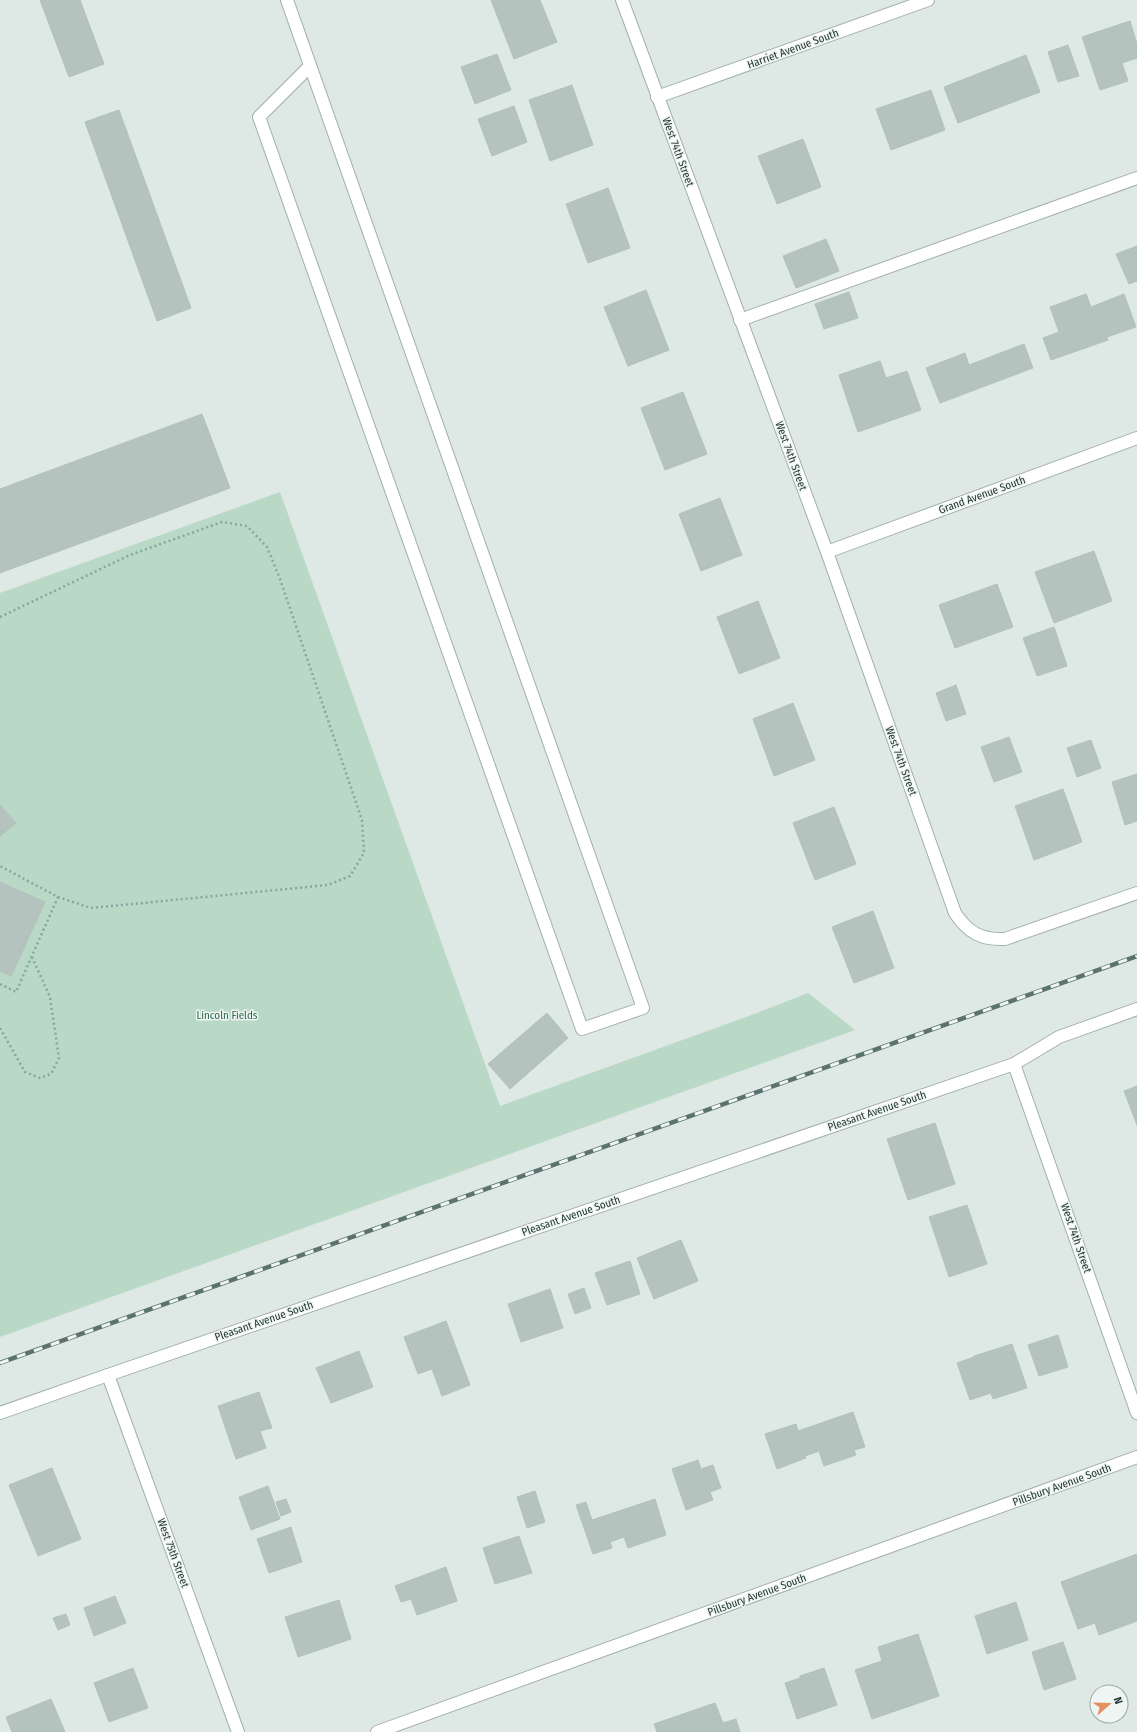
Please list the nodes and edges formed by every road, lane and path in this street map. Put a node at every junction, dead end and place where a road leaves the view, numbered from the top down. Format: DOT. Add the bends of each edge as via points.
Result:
graph roads {
  1 [pos="287,0"];
  2 [pos="622,0"];
  3 [pos="928,0"];
  4 [pos="310,66"];
  5 [pos="657,97"];
  6 [pos="1137,178"];
  7 [pos="740,320"];
  8 [pos="1137,438"];
  9 [pos="827,552"];
  10 [pos="0,617"];
  11 [pos="0,866"];
  12 [pos="1137,893"];
  13 [pos="58,897"];
  14 [pos="32,957"];
  15 [pos="0,984"];
  16 [pos="1137,1009"];
  17 [pos="0,1028"];
  18 [pos="1014,1064"];
  19 [pos="108,1375"];
  20 [pos="1137,1413"];
  21 [pos="0,1414"];
  22 [pos="1137,1458"];
  23 [pos="238,1732"];
  24 [pos="377,1732"];
  1 -- 4 [label="street"];
  2 -- 5 [label="street, West 74th Street"];
  3 -- 5 [label="street, Harriet Avenue South"];
  4 -- 4 [label="street" via="259,117 582,1029 643,1008"];
  5 -- 7 [label="street, West 74th Street"];
  6 -- 7 [label="street"];
  7 -- 9 [label="street, West 74th Street"];
  8 -- 9 [label="street, Grand Avenue South"];
  9 -- 12 [label="street, West 74th Street" via="955,913 962,924 983,937 1005,939"];
  10 -- 13 [label="path" via="138,553 222,522 247,526 267,547 280,579 362,820 364,852 350,876 328,885 91,908"];
  11 -- 13 [label="path"];
  13 -- 14 [label="path"];
  14 -- 15 [label="path" via="16,992"];
  14 -- 17 [label="path" via="50,997 59,1058 50,1074 40,1078 25,1072"];
  16 -- 18 [label="street, Pleasant Avenue South" via="1059,1037"];
  18 -- 19 [label="street, Pleasant Avenue South"];
  18 -- 20 [label="street, West 74th Street"];
  19 -- 21 [label="street, Pleasant Avenue South"];
  19 -- 23 [label="street, West 75th Street"];
  22 -- 24 [label="street, Pillsbury Avenue South"];
}
